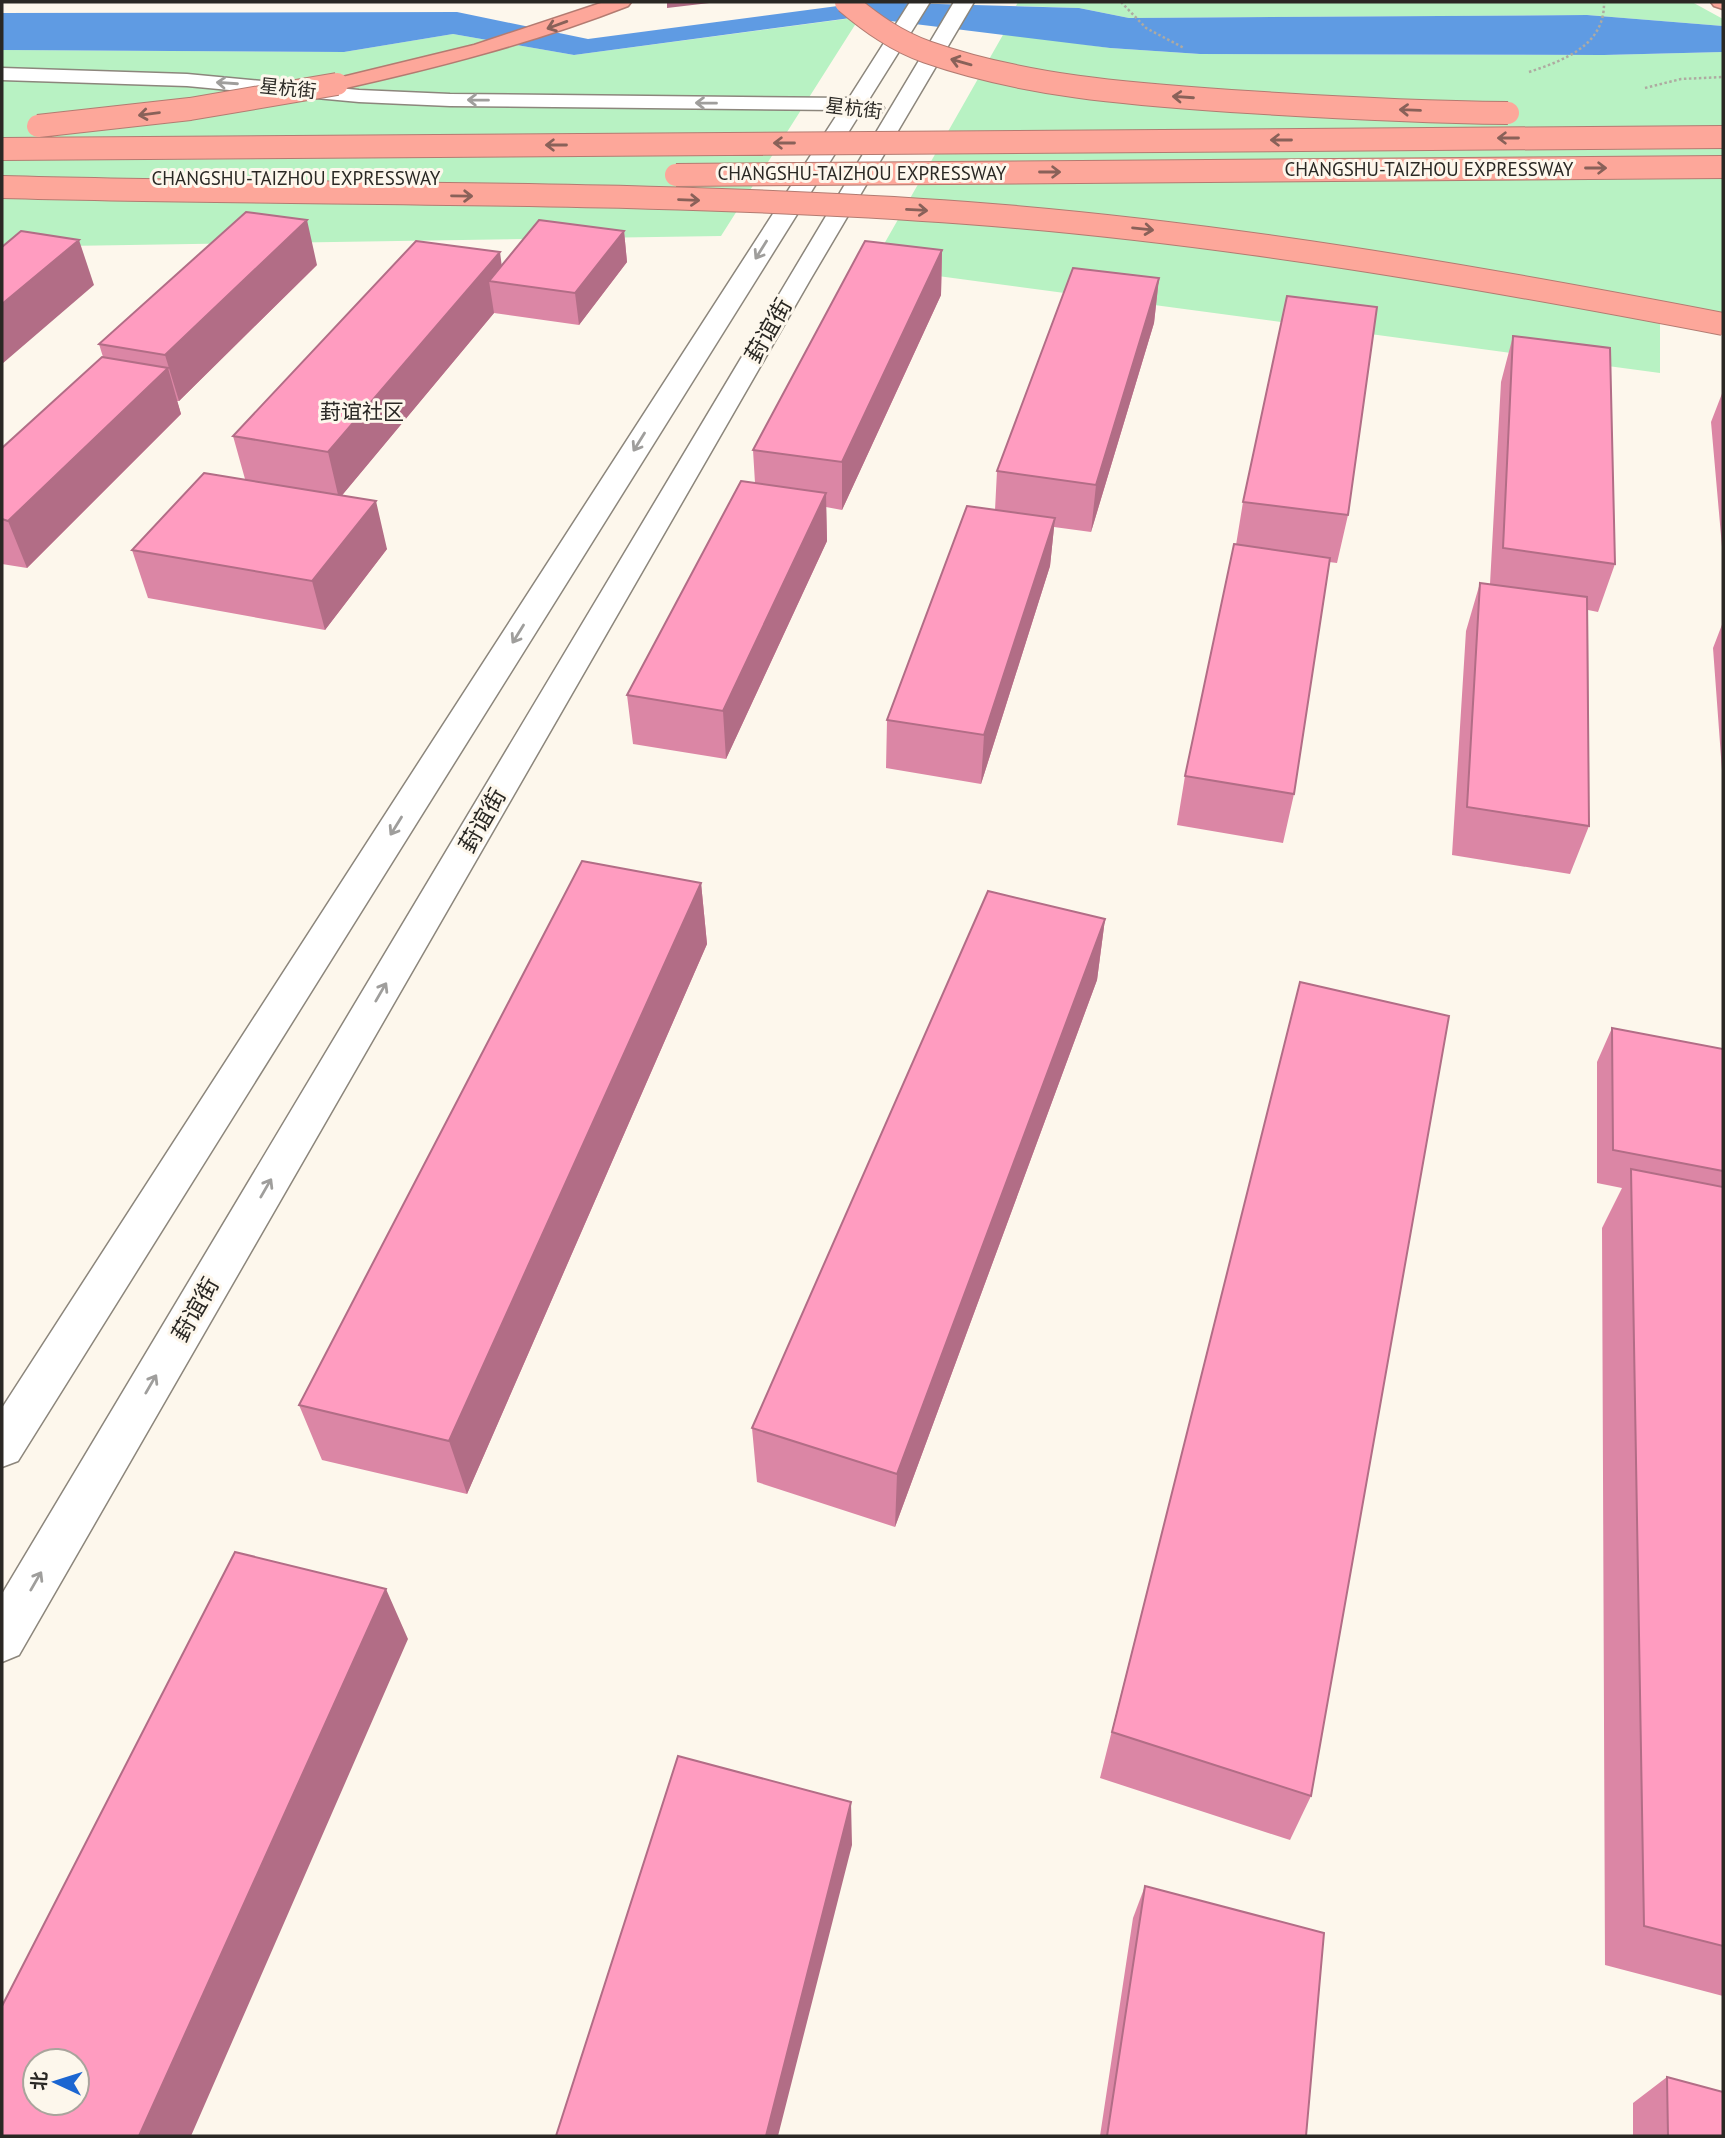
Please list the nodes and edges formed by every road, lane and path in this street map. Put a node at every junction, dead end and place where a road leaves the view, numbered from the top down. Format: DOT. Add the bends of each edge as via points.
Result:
graph roads {
  1 [pos="621,2"];
  2 [pos="846,2"];
  3 [pos="964,2"];
  4 [pos="1121,2"];
  5 [pos="1604,2"];
  6 [pos="912,14"];
  7 [pos="1186,49"];
  8 [pos="1558,63"];
  9 [pos="2,74"];
  10 [pos="2,90"];
  11 [pos="849,112"];
  12 [pos="895,113"];
  13 [pos="1523,113"];
  14 [pos="1697,116"];
  15 [pos="1723,117"];
  16 [pos="15,127"];
  17 [pos="1723,137"];
  18 [pos="2,149"];
  19 [pos="1723,167"];
  20 [pos="618,175"];
  21 [pos="660,175"];
  22 [pos="2,180"];
  23 [pos="2,187"];
  24 [pos="1723,324"];
  25 [pos="2,1447"];
  26 [pos="2,1639"];
  1 -- 16 [label="highway, one-way, bridge" via="468,54 337,85 190,109"];
  13 -- 2 [label="highway, one-way, bridge" via="1168,96 1028,78 964,64 915,46 869,22"];
  3 -- 12 [label="main road, 葑谊街"];
  4 -- 7 [label="path" via="1146,28"];
  5 -- 8 [label="path" via="1606,15 1592,41"];
  6 -- 11 [label="main road, 葑谊街"];
  11 -- 9 [label="main road, 星杭街, one-way" via="359,96 187,80"];
  10 -- 11 [label="main road, 星杭街" via="172,96 442,117"];
  11 -- 12 [label="main road, 星杭街"];
  11 -- 25 [label="main road, 葑谊街, one-way"];
  26 -- 12 [label="main road, 葑谊街, one-way"];
  14 -- 15 [label="highway"];
  17 -- 18 [label="highway, CHANGSHU-TAIZHOU EXPRESSWAY, one-way, bridge"];
  21 -- 19 [label="highway, CHANGSHU-TAIZHOU EXPRESSWAY, one-way, bridge"];
  20 -- 22 [label="highway, CHANGSHU-TAIZHOU EXPRESSWAY"];
  23 -- 24 [label="highway, one-way, bridge" via="733,201 965,212 1315,251"];
}
